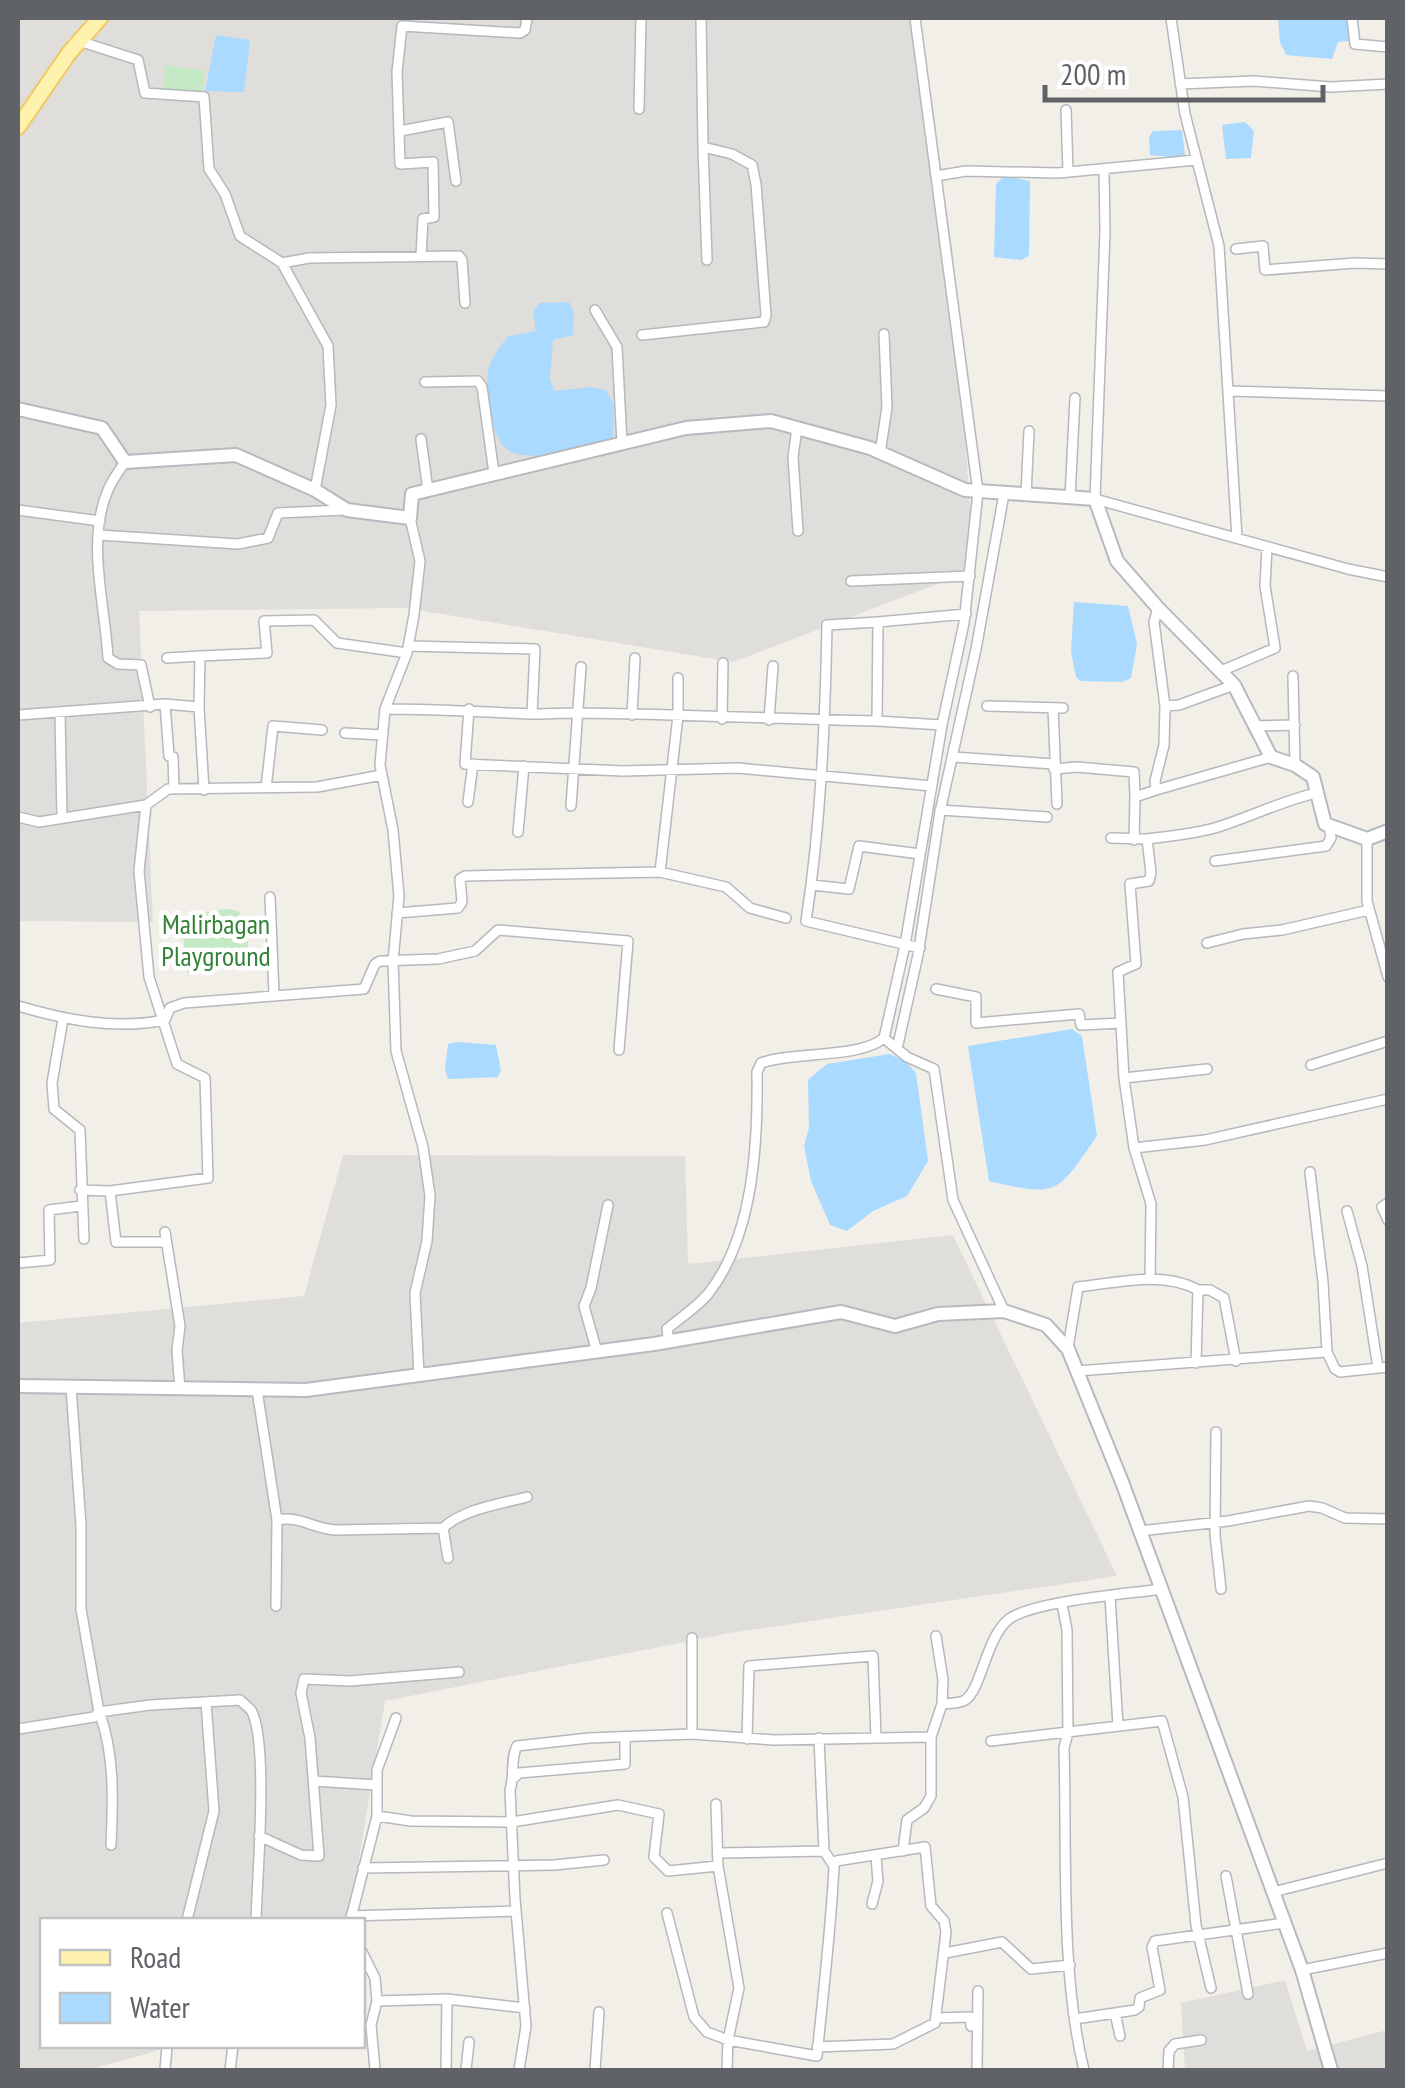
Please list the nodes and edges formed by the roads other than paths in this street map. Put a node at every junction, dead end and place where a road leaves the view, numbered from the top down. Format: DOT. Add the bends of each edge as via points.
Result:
graph roads {
  1 [pos="100,18"];
  2 [pos="527,18"];
  3 [pos="642,18"];
  4 [pos="701,18"];
  5 [pos="915,18"];
  6 [pos="1171,18"];
  7 [pos="1352,18"];
  8 [pos="79,41"];
  9 [pos="1388,47"];
  10 [pos="1180,84"];
  11 [pos="1388,84"];
  12 [pos="638,110"];
  13 [pos="1066,110"];
  14 [pos="19,123"];
  15 [pos="400,131"];
  16 [pos="703,147"];
  17 [pos="1196,160"];
  18 [pos="1104,169"];
  19 [pos="1068,171"];
  20 [pos="936,176"];
  21 [pos="456,182"];
  22 [pos="1236,249"];
  23 [pos="422,256"];
  24 [pos="707,260"];
  25 [pos="282,264"];
  26 [pos="1388,264"];
  27 [pos="465,303"];
  28 [pos="594,310"];
  29 [pos="884,334"];
  30 [pos="642,335"];
  31 [pos="425,382"];
  32 [pos="1230,390"];
  33 [pos="1388,396"];
  34 [pos="1076,398"];
  35 [pos="18,409"];
  36 [pos="797,428"];
  37 [pos="1029,430"];
  38 [pos="421,439"];
  39 [pos="622,443"];
  40 [pos="880,453"];
  41 [pos="125,462"];
  42 [pos="494,473"];
  43 [pos="315,490"];
  44 [pos="428,490"];
  45 [pos="978,492"];
  46 [pos="1004,494"];
  47 [pos="1026,495"];
  48 [pos="1070,497"];
  49 [pos="1095,498"];
  50 [pos="18,510"];
  51 [pos="346,510"];
  52 [pos="410,518"];
  53 [pos="100,521"];
  54 [pos="798,530"];
  55 [pos="99,536"];
  56 [pos="1238,538"];
  57 [pos="1267,547"];
  58 [pos="970,576"];
  59 [pos="1388,577"];
  60 [pos="850,581"];
  61 [pos="1158,608"];
  62 [pos="966,614"];
  63 [pos="878,622"];
  64 [pos="407,650"];
  65 [pos="200,656"];
  66 [pos="167,658"];
  67 [pos="635,658"];
  68 [pos="723,663"];
  69 [pos="774,666"];
  70 [pos="582,667"];
  71 [pos="1221,671"];
  72 [pos="1293,676"];
  73 [pos="678,678"];
  74 [pos="1234,686"];
  75 [pos="165,704"];
  76 [pos="987,706"];
  77 [pos="1165,706"];
  78 [pos="150,707"];
  79 [pos="199,708"];
  80 [pos="385,709"];
  81 [pos="469,709"];
  82 [pos="576,713"];
  83 [pos="60,714"];
  84 [pos="532,714"];
  85 [pos="632,714"];
  86 [pos="18,716"];
  87 [pos="678,716"];
  88 [pos="722,719"];
  89 [pos="770,720"];
  90 [pos="826,720"];
  91 [pos="877,721"];
  92 [pos="942,724"];
  93 [pos="1295,725"];
  94 [pos="1255,726"];
  95 [pos="322,730"];
  96 [pos="345,733"];
  97 [pos="384,735"];
  98 [pos="952,757"];
  99 [pos="1272,757"];
  100 [pos="473,764"];
  101 [pos="1295,765"];
  102 [pos="524,766"];
  103 [pos="1054,767"];
  104 [pos="573,768"];
  105 [pos="673,769"];
  106 [pos="382,775"];
  107 [pos="820,776"];
  108 [pos="932,786"];
  109 [pos="266,788"];
  110 [pos="174,790"];
  111 [pos="204,790"];
  112 [pos="1156,790"];
  113 [pos="1316,793"];
  114 [pos="1136,797"];
  115 [pos="468,802"];
  116 [pos="1057,804"];
  117 [pos="146,806"];
  118 [pos="571,806"];
  119 [pos="940,810"];
  120 [pos="18,817"];
  121 [pos="1048,817"];
  122 [pos="62,818"];
  123 [pos="1329,826"];
  124 [pos="1388,830"];
  125 [pos="518,832"];
  126 [pos="1110,838"];
  127 [pos="1147,839"];
  128 [pos="1367,839"];
  129 [pos="1134,840"];
  130 [pos="920,854"];
  131 [pos="1214,861"];
  132 [pos="660,872"];
  133 [pos="812,885"];
  134 [pos="270,897"];
  135 [pos="1369,910"];
  136 [pos="397,913"];
  137 [pos="786,918"];
  138 [pos="1206,943"];
  139 [pos="905,945"];
  140 [pos="920,948"];
  141 [pos="393,961"];
  142 [pos="1388,978"];
  143 [pos="936,989"];
  144 [pos="274,994"];
  145 [pos="18,1006"];
  146 [pos="63,1019"];
  147 [pos="165,1020"];
  148 [pos="1121,1022"];
  149 [pos="884,1038"];
  150 [pos="1388,1040"];
  151 [pos="898,1049"];
  152 [pos="619,1050"];
  153 [pos="1312,1066"];
  154 [pos="1206,1069"];
  155 [pos="1124,1078"];
  156 [pos="1388,1099"];
  157 [pos="1134,1148"];
  158 [pos="1310,1172"];
  159 [pos="80,1190"];
  160 [pos="110,1191"];
  161 [pos="1388,1203"];
  162 [pos="608,1205"];
  163 [pos="81,1206"];
  164 [pos="1347,1212"];
  165 [pos="1388,1220"];
  166 [pos="84,1239"];
  167 [pos="18,1263"];
  168 [pos="1150,1279"];
  169 [pos="1198,1290"];
  170 [pos="1004,1311"];
  171 [pos="669,1342"];
  172 [pos="1068,1348"];
  173 [pos="597,1352"];
  174 [pos="1327,1352"];
  175 [pos="1236,1361"];
  176 [pos="1196,1363"];
  177 [pos="1383,1368"];
  178 [pos="1077,1371"];
  179 [pos="419,1376"];
  180 [pos="18,1386"];
  181 [pos="70,1387"];
  182 [pos="180,1388"];
  183 [pos="257,1390"];
  184 [pos="1216,1432"];
  185 [pos="527,1497"];
  186 [pos="1388,1518"];
  187 [pos="277,1520"];
  188 [pos="1217,1522"];
  189 [pos="442,1528"];
  190 [pos="1140,1531"];
  191 [pos="448,1558"];
  192 [pos="1162,1589"];
  193 [pos="1221,1589"];
  194 [pos="1110,1598"];
  195 [pos="1062,1604"];
  196 [pos="276,1606"];
  197 [pos="936,1636"];
  198 [pos="692,1638"];
  199 [pos="459,1672"];
  200 [pos="206,1702"];
  201 [pos="942,1704"];
  202 [pos="99,1712"];
  203 [pos="396,1718"];
  204 [pos="1118,1726"];
  205 [pos="18,1729"];
  206 [pos="1068,1733"];
  207 [pos="692,1734"];
  208 [pos="931,1737"];
  209 [pos="819,1738"];
  210 [pos="876,1738"];
  211 [pos="625,1739"];
  212 [pos="747,1739"];
  213 [pos="992,1740"];
  214 [pos="515,1778"];
  215 [pos="314,1781"];
  216 [pos="377,1785"];
  217 [pos="716,1804"];
  218 [pos="377,1816"];
  219 [pos="512,1822"];
  220 [pos="259,1836"];
  221 [pos="111,1845"];
  222 [pos="824,1851"];
  223 [pos="903,1851"];
  224 [pos="719,1852"];
  225 [pos="876,1857"];
  226 [pos="604,1860"];
  227 [pos="1388,1863"];
  228 [pos="515,1865"];
  229 [pos="718,1866"];
  230 [pos="834,1866"];
  231 [pos="363,1868"];
  232 [pos="1226,1876"];
  233 [pos="1273,1892"];
  234 [pos="872,1904"];
  235 [pos="516,1911"];
  236 [pos="667,1913"];
  237 [pos="187,1918"];
  238 [pos="256,1918"];
  239 [pos="351,1918"];
  240 [pos="1284,1923"];
  241 [pos="1235,1930"];
  242 [pos="1202,1936"];
  243 [pos="1388,1952"];
  244 [pos="945,1953"];
  245 [pos="365,1958"];
  246 [pos="1070,1965"];
  247 [pos="1302,1970"];
  248 [pos="1212,1988"];
  249 [pos="978,1991"];
  250 [pos="1248,1994"];
  251 [pos="448,1999"];
  252 [pos="377,2001"];
  253 [pos="525,2008"];
  254 [pos="600,2012"];
  255 [pos="1115,2013"];
  256 [pos="936,2018"];
  257 [pos="1074,2019"];
  258 [pos="977,2028"];
  259 [pos="1120,2036"];
  260 [pos="728,2040"];
  261 [pos="1200,2040"];
  262 [pos="469,2042"];
  263 [pos="818,2048"];
  264 [pos="375,2070"];
  265 [pos="446,2070"];
  266 [pos="466,2070"];
  267 [pos="520,2070"];
  268 [pos="595,2070"];
  269 [pos="728,2070"];
  270 [pos="977,2070"];
  271 [pos="1084,2070"];
  272 [pos="1168,2070"];
  273 [pos="1331,2070"];
  1 -- 8 [label="main road"];
  2 -- 15 [label="street" via="520,33 402,26"];
  3 -- 12 [label="street"];
  4 -- 16 [label="street"];
  5 -- 20 [label="street"];
  6 -- 10 [label="street"];
  7 -- 9 [label="street" via="1354,44"];
  8 -- 14 [label="main road"];
  8 -- 25 [label="street" via="138,60 145,92 204,97 209,169 240,236"];
  10 -- 11 [label="street"];
  10 -- 17 [label="street"];
  13 -- 19 [label="street"];
  15 -- 21 [label="street" via="448,122"];
  15 -- 23 [label="street" via="400,164 433,162 434,218 423,220"];
  16 -- 24 [label="street"];
  16 -- 30 [label="street" via="752,165 764,322"];
  17 -- 18 [label="street"];
  17 -- 32 [label="street" via="1219,246"];
  18 -- 19 [label="street"];
  18 -- 49 [label="street"];
  19 -- 20 [label="street"];
  20 -- 45 [label="street"];
  22 -- 26 [label="street" via="1263,246 1265,270"];
  23 -- 25 [label="street"];
  23 -- 27 [label="street" via="462,260"];
  25 -- 43 [label="street" via="328,346 331,406"];
  28 -- 39 [label="street" via="617,347"];
  29 -- 40 [label="street" via="887,407"];
  31 -- 42 [label="street" via="478,381"];
  32 -- 33 [label="street"];
  32 -- 56 [label="street"];
  34 -- 48 [label="street"];
  35 -- 41 [label="street" via="102,428"];
  36 -- 39 [label="street" via="771,421 686,428"];
  36 -- 40 [label="street"];
  36 -- 54 [label="street"];
  37 -- 47 [label="street"];
  38 -- 44 [label="street"];
  39 -- 42 [label="street"];
  40 -- 45 [label="street"];
  41 -- 43 [label="street" via="236,455"];
  41 -- 53 [label="street"];
  42 -- 44 [label="street"];
  43 -- 51 [label="street"];
  44 -- 52 [label="street" via="412,494"];
  45 -- 46 [label="street"];
  45 -- 58 [label="street"];
  46 -- 47 [label="street"];
  46 -- 98 [label="street"];
  47 -- 48 [label="street"];
  48 -- 49 [label="street"];
  49 -- 56 [label="street"];
  49 -- 61 [label="street" via="1117,562"];
  50 -- 53 [label="street"];
  51 -- 52 [label="street"];
  51 -- 55 [label="street" via="278,513 268,538 238,544"];
  52 -- 64 [label="street" via="420,561"];
  53 -- 55 [label="street"];
  55 -- 78 [label="street" via="108,658 142,664"];
  56 -- 57 [label="street"];
  57 -- 59 [label="street"];
  57 -- 71 [label="street" via="1265,586 1275,648"];
  58 -- 60 [label="street"];
  58 -- 62 [label="street"];
  61 -- 71 [label="street"];
  61 -- 77 [label="street"];
  62 -- 63 [label="street"];
  62 -- 92 [label="street"];
  63 -- 90 [label="street" via="827,625"];
  63 -- 91 [label="street"];
  64 -- 65 [label="street" via="337,643 314,620 264,621 266,653"];
  64 -- 80 [label="street"];
  64 -- 84 [label="street" via="535,648"];
  65 -- 66 [label="street"];
  65 -- 79 [label="street"];
  67 -- 85 [label="street"];
  68 -- 88 [label="street"];
  69 -- 89 [label="street"];
  70 -- 82 [label="street"];
  71 -- 74 [label="street"];
  72 -- 93 [label="street"];
  73 -- 87 [label="street"];
  74 -- 77 [label="street"];
  74 -- 94 [label="street"];
  75 -- 78 [label="street"];
  75 -- 79 [label="street"];
  75 -- 110 [label="street"];
  76 -- 103 [label="street" via="1058,708"];
  77 -- 112 [label="street"];
  78 -- 83 [label="street"];
  79 -- 111 [label="street"];
  80 -- 81 [label="street"];
  80 -- 97 [label="street"];
  81 -- 84 [label="street"];
  81 -- 100 [label="street" via="465,764"];
  82 -- 84 [label="street"];
  82 -- 85 [label="street"];
  82 -- 104 [label="street"];
  83 -- 86 [label="street"];
  83 -- 122 [label="street"];
  85 -- 87 [label="street"];
  87 -- 88 [label="street"];
  87 -- 105 [label="street"];
  88 -- 89 [label="street"];
  89 -- 90 [label="street"];
  90 -- 91 [label="street"];
  90 -- 107 [label="street"];
  91 -- 92 [label="street"];
  92 -- 108 [label="street"];
  93 -- 94 [label="street"];
  93 -- 101 [label="street"];
  94 -- 99 [label="street"];
  95 -- 109 [label="street" via="273,726"];
  96 -- 97 [label="street"];
  97 -- 106 [label="street"];
  98 -- 103 [label="street"];
  98 -- 119 [label="street"];
  99 -- 101 [label="street"];
  99 -- 112 [label="street"];
  100 -- 102 [label="street"];
  100 -- 115 [label="street"];
  101 -- 113 [label="street" via="1313,776"];
  102 -- 104 [label="street"];
  102 -- 125 [label="street"];
  103 -- 114 [label="street" via="1134,772"];
  103 -- 116 [label="street"];
  104 -- 105 [label="street"];
  104 -- 118 [label="street"];
  105 -- 107 [label="street"];
  105 -- 132 [label="street"];
  106 -- 109 [label="street"];
  106 -- 136 [label="street"];
  107 -- 108 [label="street"];
  107 -- 133 [label="street"];
  108 -- 130 [label="street"];
  109 -- 111 [label="street"];
  110 -- 111 [label="street"];
  110 -- 117 [label="street"];
  112 -- 114 [label="street"];
  113 -- 123 [label="street"];
  113 -- 127 [label="street" via="1217,827"];
  114 -- 129 [label="street"];
  117 -- 122 [label="street"];
  117 -- 147 [label="street" via="140,890 149,977"];
  119 -- 121 [label="street"];
  119 -- 140 [label="street"];
  120 -- 122 [label="street"];
  123 -- 128 [label="street"];
  123 -- 131 [label="street" via="1326,846"];
  124 -- 128 [label="street"];
  126 -- 129 [label="street"];
  127 -- 129 [label="street"];
  127 -- 148 [label="street" via="1152,879 1130,884 1136,964 1118,972"];
  128 -- 135 [label="street"];
  130 -- 133 [label="street" via="859,846 849,889"];
  130 -- 139 [label="street"];
  132 -- 136 [label="street" via="466,876 460,879 458,908"];
  132 -- 137 [label="street" via="726,887 750,908"];
  133 -- 139 [label="street" via="806,921"];
  134 -- 144 [label="street"];
  135 -- 138 [label="street"];
  135 -- 142 [label="street"];
  136 -- 141 [label="street"];
  139 -- 140 [label="street"];
  139 -- 149 [label="street"];
  140 -- 151 [label="street"];
  141 -- 144 [label="street" via="375,964 364,989"];
  141 -- 152 [label="street" via="475,950 498,930 628,941"];
  141 -- 179 [label="street" via="396,1050 430,1196 416,1293"];
  143 -- 148 [label="street" via="976,997 976,1023 1079,1014 1081,1024"];
  144 -- 147 [label="street" via="184,1003 170,1008"];
  145 -- 146 [label="street"];
  146 -- 147 [label="street"];
  146 -- 159 [label="street" via="54,1109 80,1130"];
  147 -- 160 [label="street" via="177,1064 205,1078 208,1178"];
  148 -- 155 [label="street"];
  149 -- 151 [label="street"];
  149 -- 171 [label="street" via="860,1048 761,1062 754,1174 743,1224 707,1294 667,1329"];
  150 -- 153 [label="street"];
  151 -- 170 [label="street" via="934,1069 952,1200"];
  154 -- 155 [label="street"];
  155 -- 157 [label="street"];
  156 -- 157 [label="street" via="1205,1140"];
  157 -- 168 [label="street" via="1151,1204"];
  158 -- 174 [label="street"];
  159 -- 160 [label="street"];
  159 -- 163 [label="street"];
  160 -- 182 [label="street" via="116,1242 166,1237 180,1326"];
  161 -- 165 [label="street" via="1382,1207"];
  162 -- 173 [label="street" via="584,1306"];
  163 -- 166 [label="street"];
  163 -- 167 [label="street" via="49,1210 50,1260"];
  164 -- 177 [label="street"];
  168 -- 169 [label="street"];
  168 -- 172 [label="street" via="1078,1287"];
  169 -- 175 [label="street" via="1224,1298"];
  169 -- 176 [label="street"];
  170 -- 171 [label="street" via="938,1314 895,1326 841,1312"];
  170 -- 172 [label="street" via="1046,1325"];
  171 -- 173 [label="street"];
  172 -- 178 [label="street"];
  173 -- 179 [label="street"];
  174 -- 175 [label="street"];
  174 -- 177 [label="street" via="1340,1372"];
  175 -- 176 [label="street"];
  176 -- 178 [label="street"];
  178 -- 190 [label="street"];
  179 -- 183 [label="street"];
  180 -- 181 [label="street"];
  181 -- 182 [label="street"];
  181 -- 202 [label="street" via="81,1608"];
  182 -- 183 [label="street"];
  183 -- 187 [label="street"];
  184 -- 188 [label="street"];
  185 -- 189 [label="street"];
  186 -- 188 [label="street" via="1346,1518 1309,1506"];
  187 -- 189 [label="street" via="292,1516 336,1530"];
  187 -- 196 [label="street"];
  188 -- 190 [label="street"];
  188 -- 193 [label="street"];
  189 -- 191 [label="street"];
  190 -- 192 [label="street"];
  192 -- 194 [label="street"];
  192 -- 233 [label="street"];
  194 -- 195 [label="street"];
  194 -- 204 [label="street"];
  195 -- 201 [label="street" via="1010,1619 993,1640 967,1700"];
  195 -- 206 [label="street"];
  197 -- 201 [label="street"];
  198 -- 207 [label="street"];
  199 -- 215 [label="street" via="304,1679"];
  200 -- 202 [label="street"];
  200 -- 220 [label="street" via="240,1700 251,1710 261,1778"];
  200 -- 237 [label="street" via="214,1811"];
  201 -- 208 [label="street"];
  202 -- 205 [label="street"];
  202 -- 221 [label="street" via="113,1793"];
  203 -- 216 [label="street"];
  204 -- 206 [label="street"];
  204 -- 242 [label="street" via="1162,1721 1183,1797"];
  206 -- 213 [label="street"];
  206 -- 246 [label="street"];
  207 -- 211 [label="street"];
  207 -- 212 [label="street"];
  208 -- 210 [label="street"];
  208 -- 223 [label="street" via="931,1796 907,1820"];
  209 -- 210 [label="street"];
  209 -- 212 [label="street"];
  209 -- 222 [label="street"];
  210 -- 212 [label="street" via="873,1656 749,1666"];
  211 -- 214 [label="street" via="625,1764"];
  211 -- 214 [label="street" via="517,1746"];
  214 -- 219 [label="street"];
  215 -- 216 [label="street"];
  215 -- 220 [label="street" via="319,1856"];
  216 -- 218 [label="street"];
  217 -- 224 [label="street"];
  218 -- 219 [label="street"];
  218 -- 231 [label="street"];
  219 -- 228 [label="street"];
  219 -- 229 [label="street" via="635,1807 658,1814 654,1857 668,1871"];
  220 -- 238 [label="street"];
  222 -- 224 [label="street"];
  222 -- 230 [label="street"];
  223 -- 225 [label="street"];
  223 -- 244 [label="street" via="925,1846 929,1896 944,1921"];
  224 -- 229 [label="street"];
  225 -- 230 [label="street"];
  225 -- 234 [label="street"];
  226 -- 228 [label="street"];
  227 -- 233 [label="street"];
  228 -- 231 [label="street"];
  228 -- 235 [label="street"];
  229 -- 260 [label="street" via="739,1988"];
  230 -- 263 [label="street"];
  231 -- 239 [label="street"];
  232 -- 241 [label="street"];
  233 -- 240 [label="street"];
  235 -- 239 [label="street"];
  235 -- 253 [label="street"];
  236 -- 260 [label="street" via="694,2018"];
  240 -- 241 [label="street"];
  240 -- 247 [label="street"];
  241 -- 242 [label="street"];
  241 -- 250 [label="street"];
  242 -- 248 [label="street"];
  242 -- 255 [label="street" via="1152,1943 1160,1990 1140,1998 1134,2010"];
  243 -- 247 [label="street"];
  244 -- 246 [label="street" via="1002,1942 1030,1970"];
  244 -- 256 [label="street"];
  245 -- 252 [label="street"];
  246 -- 257 [label="street"];
  247 -- 273 [label="street"];
  249 -- 258 [label="street"];
  251 -- 252 [label="street"];
  251 -- 253 [label="street"];
  251 -- 265 [label="street"];
  252 -- 264 [label="street" via="371,2026"];
  253 -- 267 [label="street"];
  254 -- 268 [label="street"];
  255 -- 257 [label="street"];
  255 -- 259 [label="street"];
  256 -- 258 [label="street" via="970,2017 971,2028"];
  256 -- 263 [label="street" via="893,2044"];
  257 -- 271 [label="street"];
  258 -- 270 [label="street"];
  260 -- 263 [label="street" via="816,2056"];
  260 -- 269 [label="street"];
  261 -- 272 [label="street" via="1175,2044"];
  262 -- 266 [label="street"];
}
